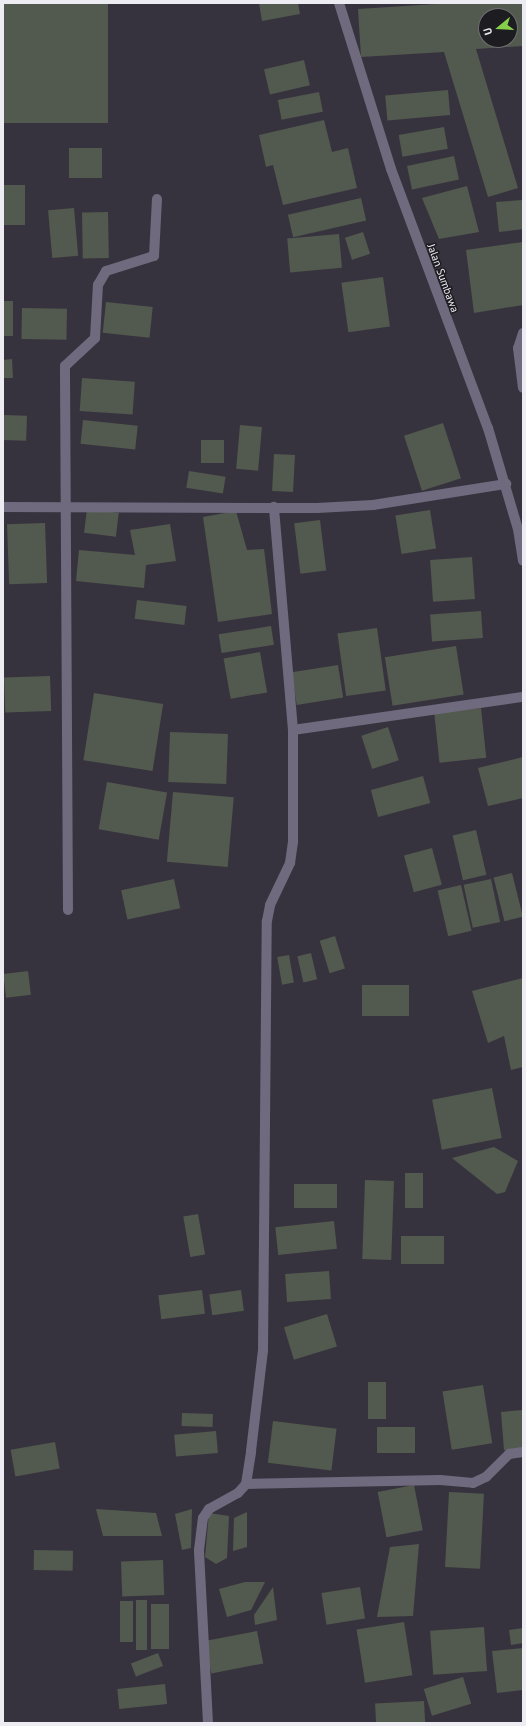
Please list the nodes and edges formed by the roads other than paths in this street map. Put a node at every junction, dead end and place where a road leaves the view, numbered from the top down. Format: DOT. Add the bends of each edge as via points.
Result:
graph roads {
  1 [pos="339,3"];
  2 [pos="157,199"];
  3 [pos="523,333"];
  4 [pos="523,388"];
  5 [pos="506,484"];
  6 [pos="3,506"];
  7 [pos="64,506"];
  8 [pos="274,507"];
  9 [pos="523,561"];
  10 [pos="523,697"];
  11 [pos="293,730"];
  12 [pos="68,910"];
  13 [pos="523,1452"];
  14 [pos="246,1484"];
  15 [pos="208,1723"];
  1 -- 5 [label="street, Jalan Sumbawa" via="391,169"];
  2 -- 7 [label="street" via="154,256 106,271 98,286 95,338 65,366"];
  3 -- 4 [label="street" via="518,348"];
  5 -- 8 [label="street" via="373,505"];
  5 -- 9 [label="street, Jalan Sumbawa"];
  6 -- 7 [label="street"];
  7 -- 8 [label="street"];
  7 -- 12 [label="street"];
  8 -- 11 [label="street"];
  10 -- 11 [label="street"];
  11 -- 14 [label="street" via="293,842 290,863 270,905 267,921 262,1351"];
  13 -- 14 [label="street" via="509,1454 486,1477 474,1483 440,1480"];
  14 -- 15 [label="street" via="238,1493 210,1509 203,1518 198,1590"];
}
